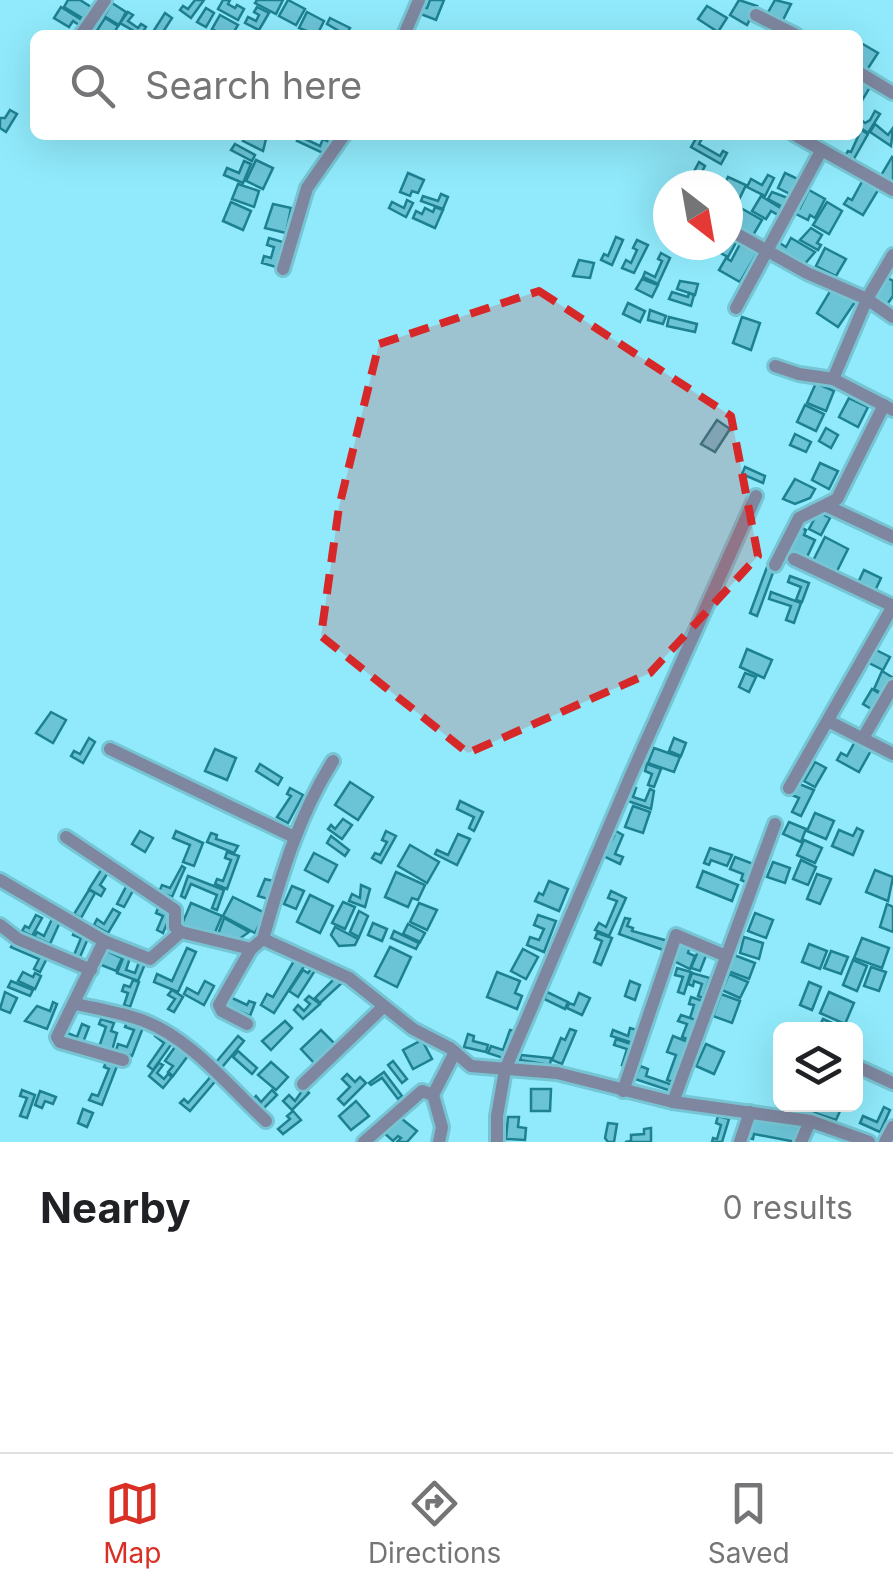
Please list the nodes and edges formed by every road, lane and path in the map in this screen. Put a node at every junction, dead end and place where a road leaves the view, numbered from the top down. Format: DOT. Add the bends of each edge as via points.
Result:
graph roads {
  1 [pos="105,0"];
  2 [pos="419,0"];
  3 [pos="756,15"];
  4 [pos="84,30"];
  5 [pos="406,30"];
  6 [pos="786,30"];
  7 [pos="863,75"];
  8 [pos="893,93"];
  9 [pos="341,140"];
  10 [pos="804,140"];
  11 [pos="822,150"];
  12 [pos="893,190"];
  13 [pos="743,237"];
  14 [pos="767,250"];
  15 [pos="893,255"];
  16 [pos="283,269"];
  17 [pos="867,299"];
  18 [pos="736,308"];
  19 [pos="893,318"];
  20 [pos="775,366"];
  21 [pos="833,379"];
  22 [pos="888,407"];
  23 [pos="756,496"];
  24 [pos="827,506"];
  25 [pos="893,537"];
  26 [pos="794,559"];
  27 [pos="776,565"];
  28 [pos="893,606"];
  29 [pos="893,686"];
  30 [pos="828,721"];
  31 [pos="863,738"];
  32 [pos="110,749"];
  33 [pos="893,754"];
  34 [pos="333,761"];
  35 [pos="789,788"];
  36 [pos="775,824"];
  37 [pos="66,837"];
  38 [pos="294,837"];
  39 [pos="0,880"];
  40 [pos="0,925"];
  41 [pos="181,932"];
  42 [pos="263,939"];
  43 [pos="104,941"];
  44 [pos="251,949"];
  45 [pos="726,956"];
  46 [pos="91,970"];
  47 [pos="76,1004"];
  48 [pos="383,1007"];
  49 [pos="247,1024"];
  50 [pos="455,1052"];
  51 [pos="122,1060"];
  52 [pos="863,1069"];
  53 [pos="506,1070"];
  54 [pos="893,1083"];
  55 [pos="303,1084"];
  56 [pos="623,1091"];
  57 [pos="432,1095"];
  58 [pos="673,1102"];
  59 [pos="750,1112"];
  60 [pos="266,1121"];
  61 [pos="810,1121"];
  62 [pos="893,1128"];
  63 [pos="853,1139"];
  64 [pos="364,1142"];
  65 [pos="439,1142"];
  66 [pos="497,1142"];
  67 [pos="740,1142"];
  68 [pos="801,1142"];
  69 [pos="869,1142"];
  70 [pos="885,1142"];
  1 -- 4 [label="street"];
  2 -- 5 [label="street"];
  3 -- 6 [label="street"];
  7 -- 8 [label="street"];
  9 -- 16 [label="street" via="307,188"];
  10 -- 11 [label="street"];
  11 -- 12 [label="street"];
  11 -- 14 [label="street"];
  13 -- 14 [label="street"];
  14 -- 17 [label="street"];
  14 -- 18 [label="street"];
  15 -- 17 [label="street"];
  17 -- 19 [label="street"];
  17 -- 21 [label="street"];
  20 -- 21 [label="street"];
  21 -- 22 [label="street"];
  22 -- 24 [label="street"];
  23 -- 53 [label="street"];
  24 -- 25 [label="street"];
  24 -- 27 [label="street" via="799,518"];
  26 -- 28 [label="street"];
  28 -- 30 [label="street"];
  29 -- 31 [label="street"];
  30 -- 31 [label="street"];
  30 -- 35 [label="street"];
  31 -- 33 [label="street"];
  32 -- 38 [label="street"];
  34 -- 38 [label="street"];
  36 -- 45 [label="street"];
  37 -- 41 [label="street" via="175,910"];
  38 -- 42 [label="street"];
  39 -- 43 [label="street"];
  40 -- 46 [label="street"];
  41 -- 43 [label="street" via="150,959"];
  41 -- 44 [label="street"];
  42 -- 44 [label="street"];
  42 -- 48 [label="street" via="349,978"];
  43 -- 46 [label="street"];
  44 -- 49 [label="street" via="219,1008"];
  45 -- 56 [label="street" via="676,935"];
  45 -- 58 [label="street"];
  46 -- 47 [label="street"];
  47 -- 51 [label="street" via="58,1040"];
  47 -- 60 [label="street" via="169,1034"];
  48 -- 50 [label="street"];
  48 -- 55 [label="street"];
  50 -- 53 [label="street" via="471,1066"];
  50 -- 57 [label="street"];
  52 -- 54 [label="street"];
  53 -- 56 [label="street" via="557,1072"];
  53 -- 66 [label="street"];
  56 -- 58 [label="street"];
  57 -- 64 [label="street" via="422,1091"];
  57 -- 65 [label="street" via="442,1127"];
  58 -- 59 [label="street"];
  59 -- 61 [label="street"];
  59 -- 67 [label="street"];
  61 -- 63 [label="street"];
  61 -- 68 [label="street"];
  62 -- 70 [label="street"];
  63 -- 69 [label="street"];
}
